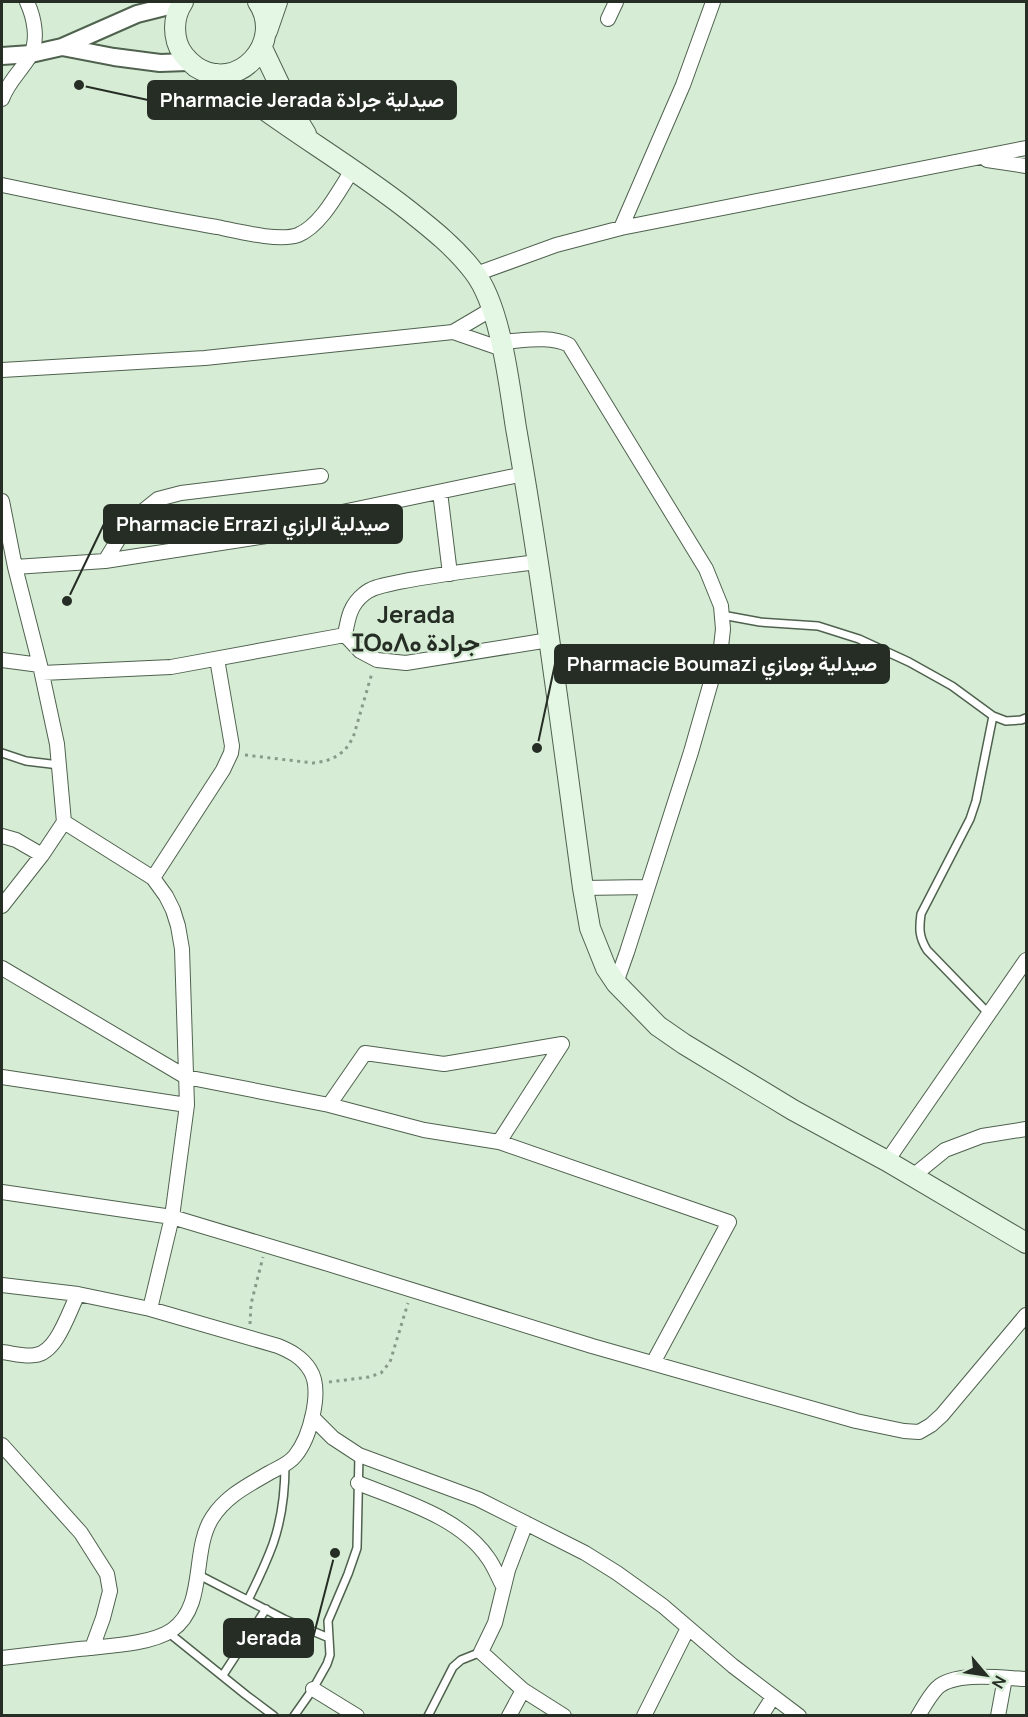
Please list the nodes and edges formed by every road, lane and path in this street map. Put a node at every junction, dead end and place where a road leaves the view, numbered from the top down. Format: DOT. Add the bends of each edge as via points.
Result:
graph roads {
  1 [pos="27,2"];
  2 [pos="182,2"];
  3 [pos="258,2"];
  4 [pos="277,2"];
  5 [pos="616,2"];
  6 [pos="712,2"];
  7 [pos="608,19"];
  8 [pos="264,40"];
  9 [pos="62,47"];
  10 [pos="31,54"];
  11 [pos="2,56"];
  12 [pos="188,62"];
  13 [pos="218,74"];
  14 [pos="2,99"];
  15 [pos="309,139"];
  16 [pos="1026,148"];
  17 [pos="977,159"];
  18 [pos="1026,166"];
  19 [pos="353,169"];
  20 [pos="2,185"];
  21 [pos="621,228"];
  22 [pos="476,274"];
  23 [pos="492,309"];
  24 [pos="453,332"];
  25 [pos="502,345"];
  26 [pos="2,370"];
  27 [pos="524,474"];
  28 [pos="321,476"];
  29 [pos="440,492"];
  30 [pos="2,501"];
  31 [pos="105,561"];
  32 [pos="537,561"];
  33 [pos="15,567"];
  34 [pos="450,574"];
  35 [pos="722,615"];
  36 [pos="345,635"];
  37 [pos="549,640"];
  38 [pos="217,658"];
  39 [pos="2,660"];
  40 [pos="376,660"];
  41 [pos="41,669"];
  42 [pos="993,716"];
  43 [pos="1026,718"];
  44 [pos="2,753"];
  45 [pos="231,753"];
  46 [pos="59,765"];
  47 [pos="64,822"];
  48 [pos="2,836"];
  49 [pos="42,855"];
  50 [pos="153,878"];
  51 [pos="647,887"];
  52 [pos="582,888"];
  53 [pos="2,906"];
  54 [pos="1026,960"];
  55 [pos="2,968"];
  56 [pos="616,983"];
  57 [pos="989,1014"];
  58 [pos="2,1077"];
  59 [pos="186,1077"];
  60 [pos="187,1105"];
  61 [pos="329,1105"];
  62 [pos="1026,1129"];
  63 [pos="500,1142"];
  64 [pos="887,1161"];
  65 [pos="913,1176"];
  66 [pos="2,1192"];
  67 [pos="172,1217"];
  68 [pos="1026,1243"];
  69 [pos="266,1245"];
  70 [pos="2,1285"];
  71 [pos="411,1290"];
  72 [pos="78,1294"];
  73 [pos="150,1309"];
  74 [pos="1026,1315"];
  75 [pos="250,1338"];
  76 [pos="2,1352"];
  77 [pos="653,1363"];
  78 [pos="315,1383"];
  79 [pos="312,1417"];
  80 [pos="2,1444"];
  81 [pos="359,1455"];
  82 [pos="285,1465"];
  83 [pos="358,1483"];
  84 [pos="526,1522"];
  85 [pos="196,1574"];
  86 [pos="503,1586"];
  87 [pos="249,1600"];
  88 [pos="266,1609"];
  89 [pos="688,1628"];
  90 [pos="169,1632"];
  91 [pos="329,1638"];
  92 [pos="92,1648"];
  93 [pos="481,1652"];
  94 [pos="2,1658"];
  95 [pos="223,1675"];
  96 [pos="1005,1678"];
  97 [pos="1026,1679"];
  98 [pos="313,1689"];
  99 [pos="523,1690"];
  100 [pos="773,1697"];
  101 [pos="274,1716"];
  102 [pos="294,1716"];
  103 [pos="357,1716"];
  104 [pos="428,1716"];
  105 [pos="509,1716"];
  106 [pos="564,1716"];
  107 [pos="645,1716"];
  108 [pos="761,1716"];
  109 [pos="799,1716"];
  110 [pos="918,1716"];
  111 [pos="998,1716"];
  1 -- 10 [label="street" via="35,23"];
  2 -- 9 [label="street" via="137,14"];
  2 -- 12 [label="main road" via="175,18 175,34"];
  3 -- 8 [label="main road" via="265,17"];
  4 -- 8 [label="main road"];
  5 -- 7 [label="street"];
  6 -- 21 [label="street" via="683,86"];
  8 -- 13 [label="main road" via="254,60 231,73"];
  8 -- 15 [label="main road" via="288,104"];
  9 -- 10 [label="street"];
  9 -- 12 [label="street" via="160,63"];
  10 -- 11 [label="street"];
  10 -- 14 [label="street"];
  12 -- 13 [label="main road"];
  13 -- 15 [label="main road"];
  15 -- 19 [label="main road"];
  16 -- 17 [label="street"];
  17 -- 18 [label="street"];
  17 -- 21 [label="street"];
  19 -- 20 [label="street" via="311,228 296,236 269,237"];
  19 -- 22 [label="main road" via="429,227"];
  21 -- 22 [label="street" via="555,245"];
  22 -- 23 [label="main road"];
  23 -- 24 [label="street"];
  23 -- 25 [label="main road"];
  24 -- 25 [label="street"];
  24 -- 26 [label="street" via="205,358"];
  25 -- 27 [label="main road"];
  25 -- 35 [label="street" via="558,340 569,345 706,569"];
  27 -- 29 [label="street"];
  27 -- 32 [label="main road"];
  28 -- 31 [label="street" via="158,499 138,515"];
  29 -- 31 [label="street" via="314,518 273,535"];
  29 -- 34 [label="street"];
  30 -- 33 [label="street"];
  31 -- 33 [label="street"];
  32 -- 34 [label="street"];
  32 -- 37 [label="main road"];
  33 -- 41 [label="street"];
  34 -- 36 [label="street" via="366,591 350,610"];
  35 -- 42 [label="lane" via="818,626 859,639 952,686"];
  35 -- 51 [label="street" via="721,647"];
  36 -- 38 [label="street"];
  36 -- 40 [label="street" via="360,651"];
  37 -- 40 [label="street" via="406,663"];
  37 -- 52 [label="main road"];
  38 -- 41 [label="street" via="171,667"];
  38 -- 45 [label="street"];
  39 -- 41 [label="street"];
  40 -- 45 [label="path" via="353,738 337,756 313,763"];
  41 -- 46 [label="street"];
  42 -- 43 [label="lane" via="1006,721"];
  42 -- 57 [label="lane" via="970,819 921,914 919,929 927,950"];
  44 -- 46 [label="lane"];
  45 -- 50 [label="street"];
  46 -- 47 [label="street"];
  47 -- 49 [label="street"];
  47 -- 50 [label="street"];
  48 -- 49 [label="street"];
  49 -- 53 [label="street"];
  50 -- 59 [label="street" via="173,910 182,948"];
  51 -- 52 [label="street"];
  51 -- 56 [label="street"];
  52 -- 56 [label="main road" via="600,956"];
  54 -- 57 [label="street"];
  55 -- 59 [label="street"];
  56 -- 64 [label="main road" via="658,1026 684,1044"];
  57 -- 64 [label="street"];
  58 -- 60 [label="street"];
  59 -- 60 [label="street"];
  59 -- 61 [label="street"];
  60 -- 67 [label="street"];
  61 -- 63 [label="street" via="424,1130"];
  61 -- 63 [label="street" via="364,1053 444,1064 562,1044"];
  62 -- 65 [label="street" via="982,1136 945,1150"];
  63 -- 77 [label="street" via="729,1222"];
  64 -- 65 [label="main road"];
  65 -- 68 [label="main road"];
  66 -- 67 [label="street"];
  67 -- 69 [label="street"];
  67 -- 73 [label="street"];
  69 -- 71 [label="street"];
  69 -- 75 [label="path" via="251,1304"];
  70 -- 72 [label="street"];
  71 -- 77 [label="street"];
  71 -- 78 [label="path" via="390,1362 381,1373"];
  72 -- 73 [label="street"];
  72 -- 76 [label="street" via="51,1348 36,1355"];
  73 -- 75 [label="street"];
  74 -- 77 [label="street" via="942,1415 919,1432 856,1421"];
  75 -- 78 [label="street" via="298,1356 311,1371"];
  78 -- 79 [label="street"];
  79 -- 81 [label="street" via="333,1438"];
  79 -- 82 [label="street" via="302,1446"];
  80 -- 92 [label="street" via="81,1533 107,1574 110,1591"];
  81 -- 83 [label="lane"];
  81 -- 84 [label="street" via="478,1499"];
  82 -- 85 [label="street" via="221,1504 205,1534"];
  82 -- 87 [label="lane" via="285,1485 273,1544"];
  83 -- 86 [label="street" via="458,1528 489,1558"];
  83 -- 91 [label="lane" via="357,1548 327,1621"];
  84 -- 86 [label="street"];
  84 -- 89 [label="street" via="617,1573"];
  85 -- 87 [label="lane"];
  85 -- 90 [label="street" via="189,1612"];
  86 -- 93 [label="street" via="495,1623"];
  87 -- 88 [label="lane"];
  88 -- 91 [label="lane"];
  88 -- 95 [label="lane"];
  89 -- 100 [label="street"];
  89 -- 107 [label="street"];
  90 -- 92 [label="street" via="142,1642"];
  90 -- 95 [label="lane"];
  91 -- 98 [label="lane" via="330,1655"];
  92 -- 94 [label="street"];
  93 -- 99 [label="street"];
  93 -- 104 [label="lane" via="457,1663"];
  95 -- 101 [label="lane"];
  96 -- 97 [label="street"];
  96 -- 110 [label="street" via="949,1680 931,1695"];
  96 -- 111 [label="street"];
  98 -- 102 [label="lane"];
  98 -- 103 [label="street"];
  99 -- 105 [label="street"];
  99 -- 106 [label="street"];
  100 -- 108 [label="street"];
  100 -- 109 [label="street"];
}
